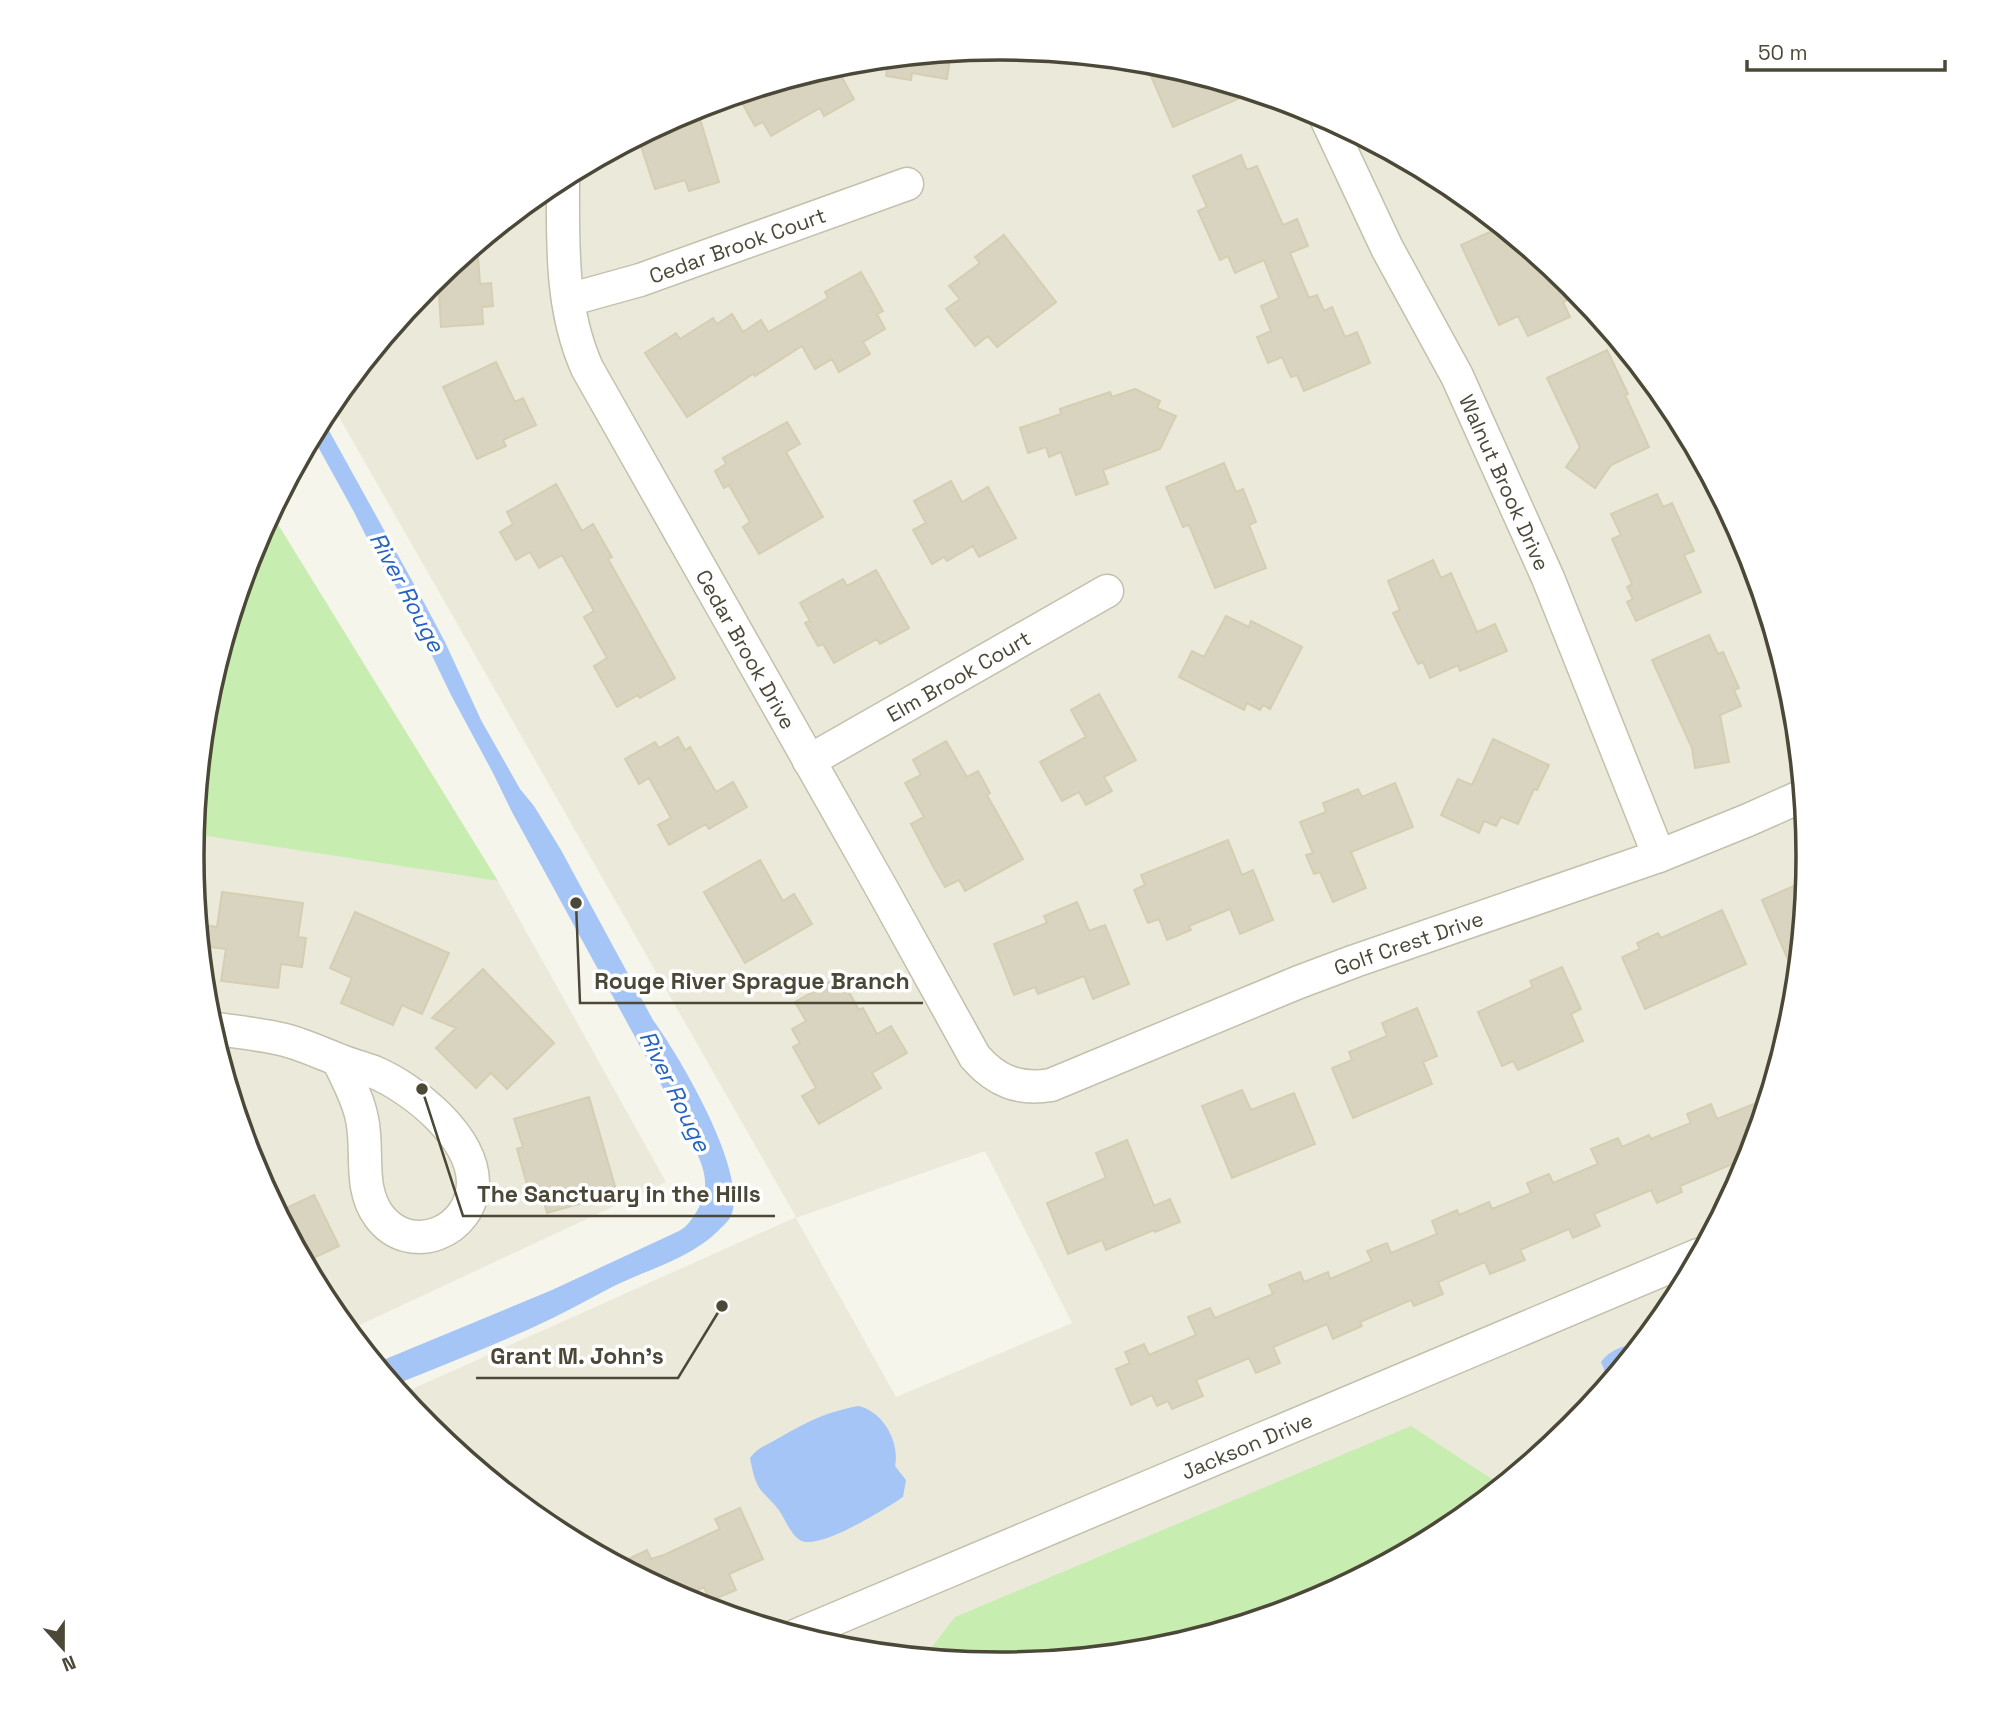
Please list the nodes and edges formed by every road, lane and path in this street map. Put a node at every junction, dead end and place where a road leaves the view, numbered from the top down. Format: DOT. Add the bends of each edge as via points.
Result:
graph roads {
  1 [pos="1333,133"];
  2 [pos="907,184"];
  3 [pos="564,190"];
  4 [pos="568,300"];
  5 [pos="1107,591"];
  6 [pos="809,761"];
  7 [pos="1794,800"];
  8 [pos="1659,856"];
  9 [pos="223,1030"];
  10 [pos="338,1060"];
  11 [pos="1015,1084"];
  12 [pos="1685,1261"];
  13 [pos="811,1628"];
  1 -- 8 [label="street, Walnut Brook Drive" via="1387,248 1457,376 1548,578"];
  2 -- 4 [label="street, Cedar Brook Court" via="640,280"];
  3 -- 4 [label="street, Cedar Brook Drive" via="562,260"];
  4 -- 6 [label="street, Cedar Brook Drive" via="577,345 596,387"];
  5 -- 6 [label="street, Elm Brook Court"];
  6 -- 11 [label="street, Cedar Brook Drive" via="975,1057 987,1071"];
  7 -- 8 [label="street, Golf Crest Drive"];
  8 -- 11 [label="street, Golf Crest Drive" via="1299,982 1051,1085"];
  9 -- 10 [label="street" via="284,1040"];
  10 -- 10 [label="street" via="402,1088 425,1105 463,1147 473,1184 469,1203 445,1231 426,1237 405,1236 380,1217 366,1183 362,1117"];
  12 -- 13 [label="street, Jackson Drive"];
}
